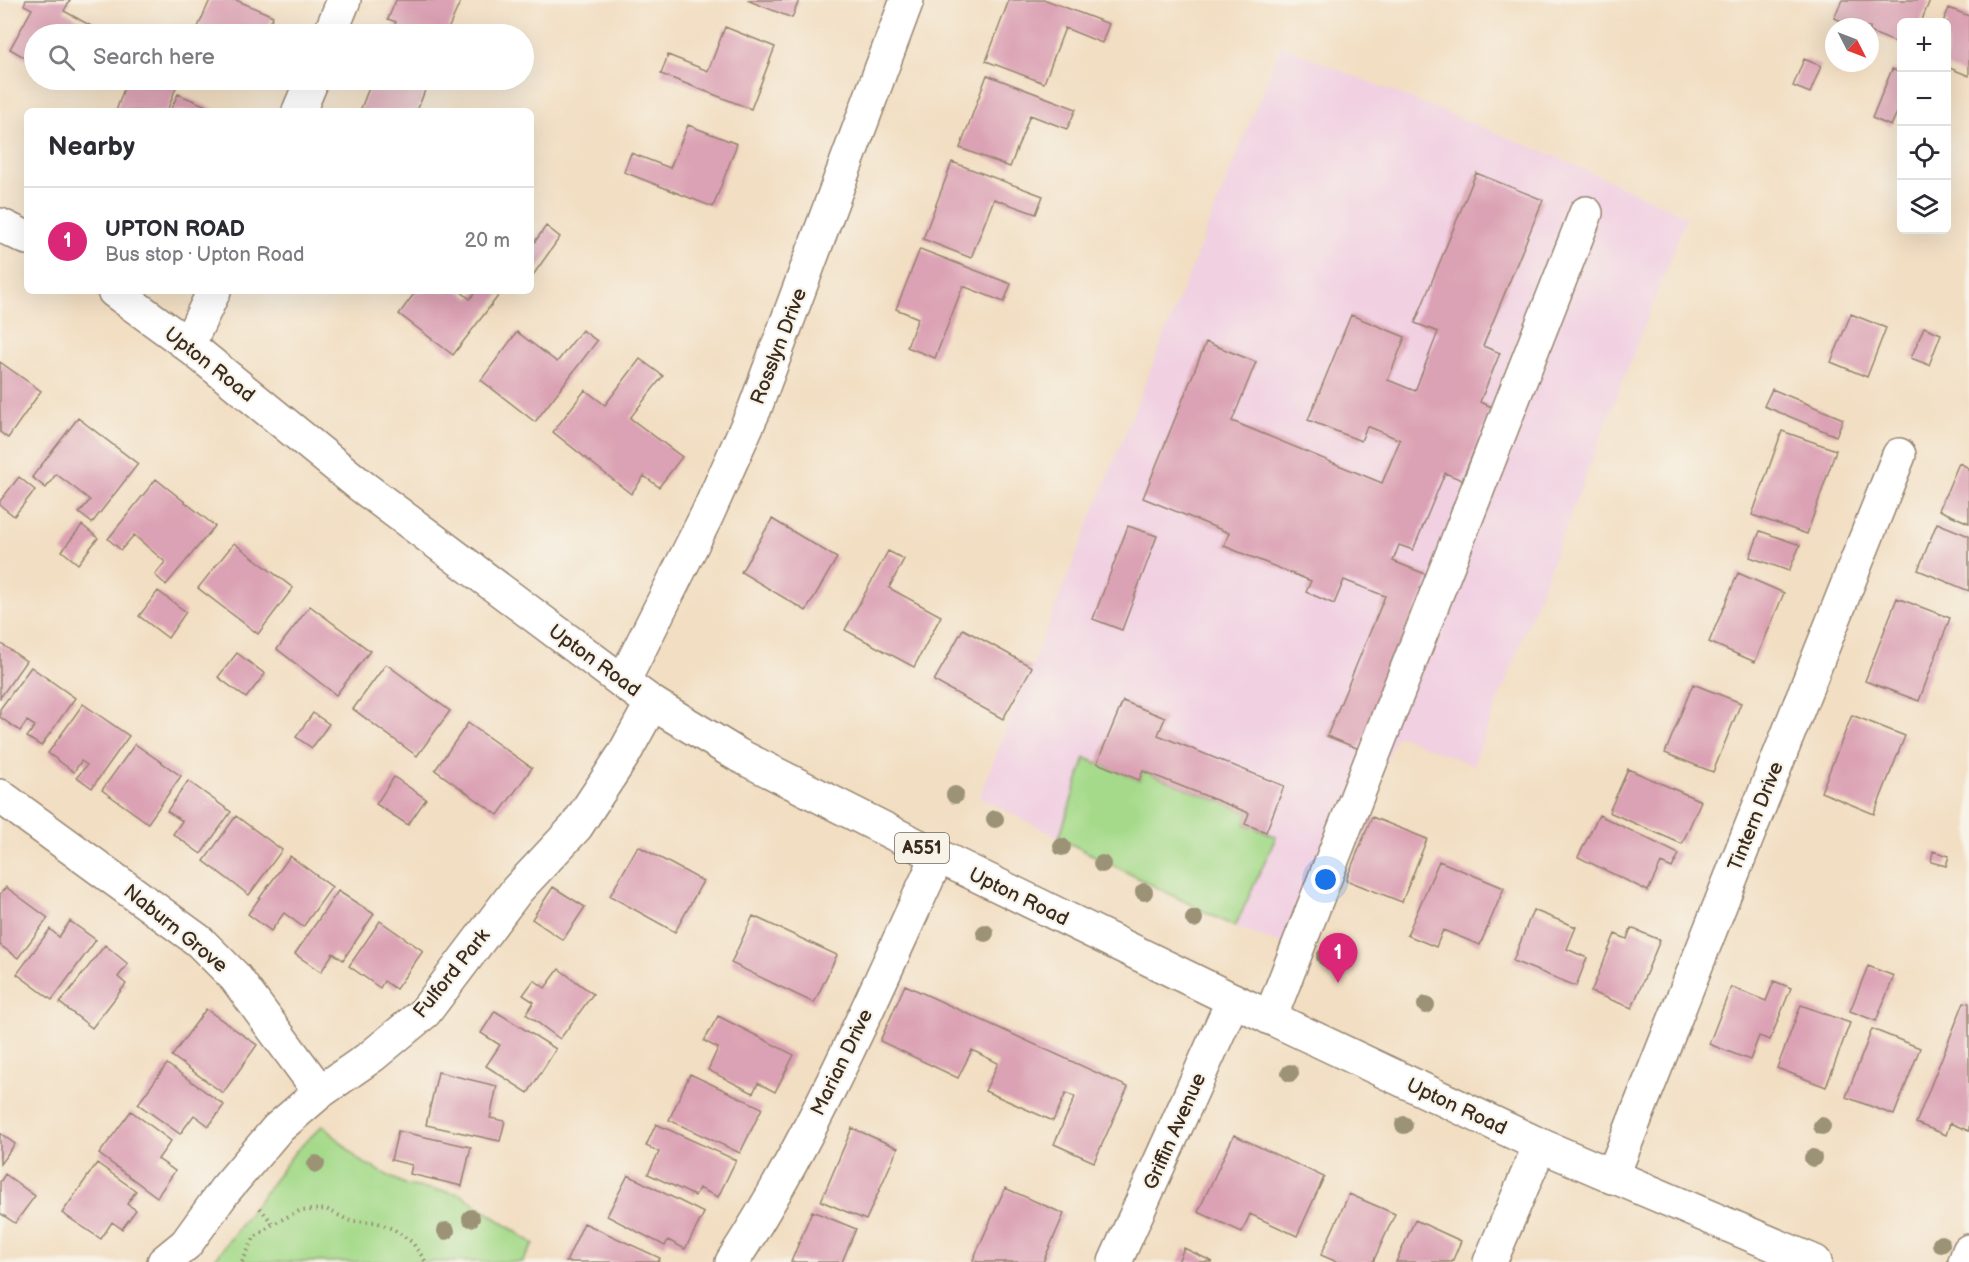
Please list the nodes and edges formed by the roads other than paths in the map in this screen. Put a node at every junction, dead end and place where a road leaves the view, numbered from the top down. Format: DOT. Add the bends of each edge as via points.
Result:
graph roads {
  1 [pos="344,0"];
  2 [pos="907,0"];
  3 [pos="334,24"];
  4 [pos="308,90"];
  5 [pos="300,108"];
  6 [pos="1586,213"];
  7 [pos="0,225"];
  8 [pos="24,237"];
  9 [pos="118,294"];
  10 [pos="213,294"];
  11 [pos="188,345"];
  12 [pos="1899,455"];
  13 [pos="624,682"];
  14 [pos="652,703"];
  15 [pos="0,796"];
  16 [pos="938,856"];
  17 [pos="1233,1000"];
  18 [pos="1270,1018"];
  19 [pos="320,1092"];
  20 [pos="1540,1145"];
  21 [pos="1611,1177"];
  22 [pos="1969,1251"];
  23 [pos="164,1262"];
  24 [pos="732,1262"];
  25 [pos="1114,1262"];
  26 [pos="1490,1262"];
  27 [pos="1815,1262"];
  28 [pos="1965,1262"];
  1 -- 3 [label="street"];
  2 -- 13 [label="street, Rosslyn Drive" via="755,408"];
  4 -- 5 [label="street"];
  6 -- 18 [label="street"];
  7 -- 8 [label="street"];
  9 -- 11 [label="street, Upton Road / A551"];
  10 -- 11 [label="street"];
  11 -- 13 [label="street, Upton Road / A551" via="360,485"];
  12 -- 21 [label="street, Tintern Drive"];
  13 -- 14 [label="street, Upton Road / A551"];
  14 -- 16 [label="street, Upton Road / A551" via="738,755"];
  14 -- 19 [label="street, Fulford Park" via="576,827 517,890 425,1012"];
  15 -- 19 [label="street, Naburn Grove" via="199,941 235,977"];
  16 -- 17 [label="street, Upton Road / A551"];
  16 -- 24 [label="street, Marian Drive" via="804,1138"];
  17 -- 18 [label="street, Upton Road / A551"];
  17 -- 25 [label="street, Griffin Avenue"];
  18 -- 20 [label="street, Upton Road / A551"];
  19 -- 23 [label="street, Fulford Park" via="277,1129 186,1244"];
  20 -- 21 [label="street, Upton Road / A551"];
  20 -- 26 [label="street"];
  21 -- 27 [label="street, Upton Road / A551"];
  22 -- 28 [label="street"];
}
